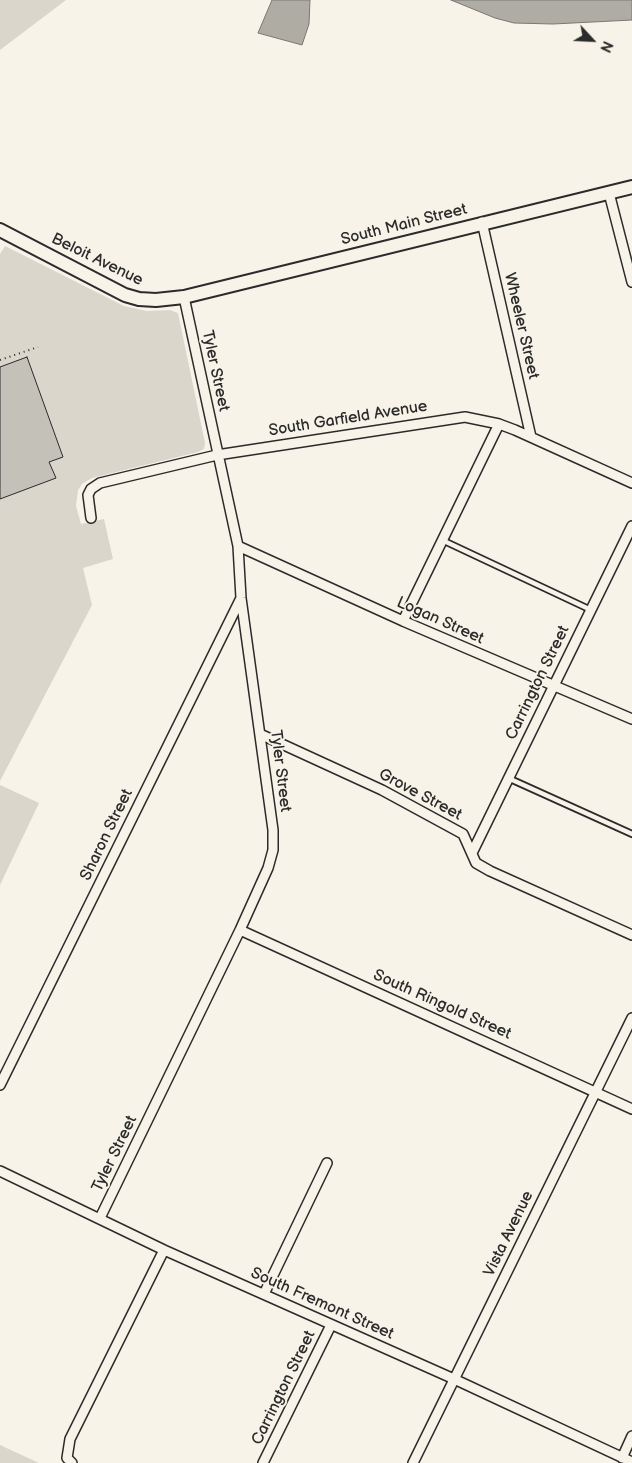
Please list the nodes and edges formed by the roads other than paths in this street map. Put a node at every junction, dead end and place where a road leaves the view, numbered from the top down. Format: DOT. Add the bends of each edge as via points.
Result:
graph roads {
  1 [pos="632,187"];
  2 [pos="609,193"];
  3 [pos="482,222"];
  4 [pos="0,230"];
  5 [pos="632,282"];
  6 [pos="184,297"];
  7 [pos="499,424"];
  8 [pos="531,437"];
  9 [pos="217,455"];
  10 [pos="632,483"];
  11 [pos="91,518"];
  12 [pos="632,526"];
  13 [pos="442,540"];
  14 [pos="238,546"];
  15 [pos="241,598"];
  16 [pos="591,610"];
  17 [pos="403,621"];
  18 [pos="553,686"];
  19 [pos="632,719"];
  20 [pos="260,734"];
  21 [pos="508,778"];
  22 [pos="632,834"];
  23 [pos="472,853"];
  24 [pos="240,930"];
  25 [pos="632,935"];
  26 [pos="632,1018"];
  27 [pos="0,1085"];
  28 [pos="596,1092"];
  29 [pos="632,1109"];
  30 [pos="327,1164"];
  31 [pos="0,1171"];
  32 [pos="100,1218"];
  33 [pos="164,1250"];
  34 [pos="264,1294"];
  35 [pos="331,1326"];
  36 [pos="454,1379"];
  37 [pos="632,1436"];
  38 [pos="622,1458"];
  39 [pos="632,1462"];
  40 [pos="72,1463"];
  41 [pos="263,1463"];
  42 [pos="413,1463"];
  1 -- 2 [label="main road, South Main Street"];
  2 -- 3 [label="main road, South Main Street"];
  2 -- 5 [label="street"];
  3 -- 6 [label="main road, South Main Street"];
  3 -- 8 [label="street, Wheeler Street"];
  4 -- 6 [label="main road, Beloit Avenue" via="139,300"];
  6 -- 9 [label="street, Tyler Street"];
  7 -- 8 [label="street, South Garfield Avenue"];
  7 -- 9 [label="street, South Garfield Avenue" via="465,417"];
  7 -- 13 [label="street"];
  8 -- 10 [label="street, South Garfield Avenue"];
  9 -- 11 [label="street, South Garfield Avenue" via="100,483 88,495"];
  9 -- 14 [label="street, Tyler Street"];
  12 -- 16 [label="street, Carrington Street"];
  13 -- 16 [label="lane"];
  13 -- 17 [label="street"];
  14 -- 15 [label="street, Tyler Street"];
  14 -- 17 [label="street, Logan Street"];
  15 -- 20 [label="street, Tyler Street"];
  15 -- 27 [label="street, Sharon Street"];
  16 -- 18 [label="street, Carrington Street"];
  17 -- 18 [label="street, Logan Street"];
  18 -- 19 [label="street, Logan Street"];
  18 -- 21 [label="street, Carrington Street"];
  20 -- 23 [label="street, Grove Street" via="382,790 463,834"];
  20 -- 24 [label="street, Tyler Street" via="273,850"];
  21 -- 22 [label="lane"];
  21 -- 23 [label="street, Carrington Street"];
  23 -- 25 [label="street, Grove Street" via="476,863 490,872"];
  24 -- 28 [label="street, South Ringold Street"];
  24 -- 32 [label="street, Tyler Street"];
  26 -- 28 [label="street, Vista Avenue"];
  28 -- 29 [label="street, South Ringold Street"];
  28 -- 36 [label="street, Vista Avenue"];
  30 -- 34 [label="street"];
  31 -- 32 [label="street, South Fremont Street"];
  32 -- 33 [label="street, South Fremont Street"];
  33 -- 34 [label="street, South Fremont Street"];
  33 -- 40 [label="street" via="70,1439 67,1458"];
  34 -- 35 [label="street, South Fremont Street"];
  35 -- 36 [label="street, South Fremont Street"];
  35 -- 41 [label="street, Carrington Street"];
  36 -- 38 [label="street, South Fremont Street"];
  36 -- 42 [label="street, Vista Avenue"];
  37 -- 38 [label="street"];
  38 -- 39 [label="street, South Fremont Street"];
}
